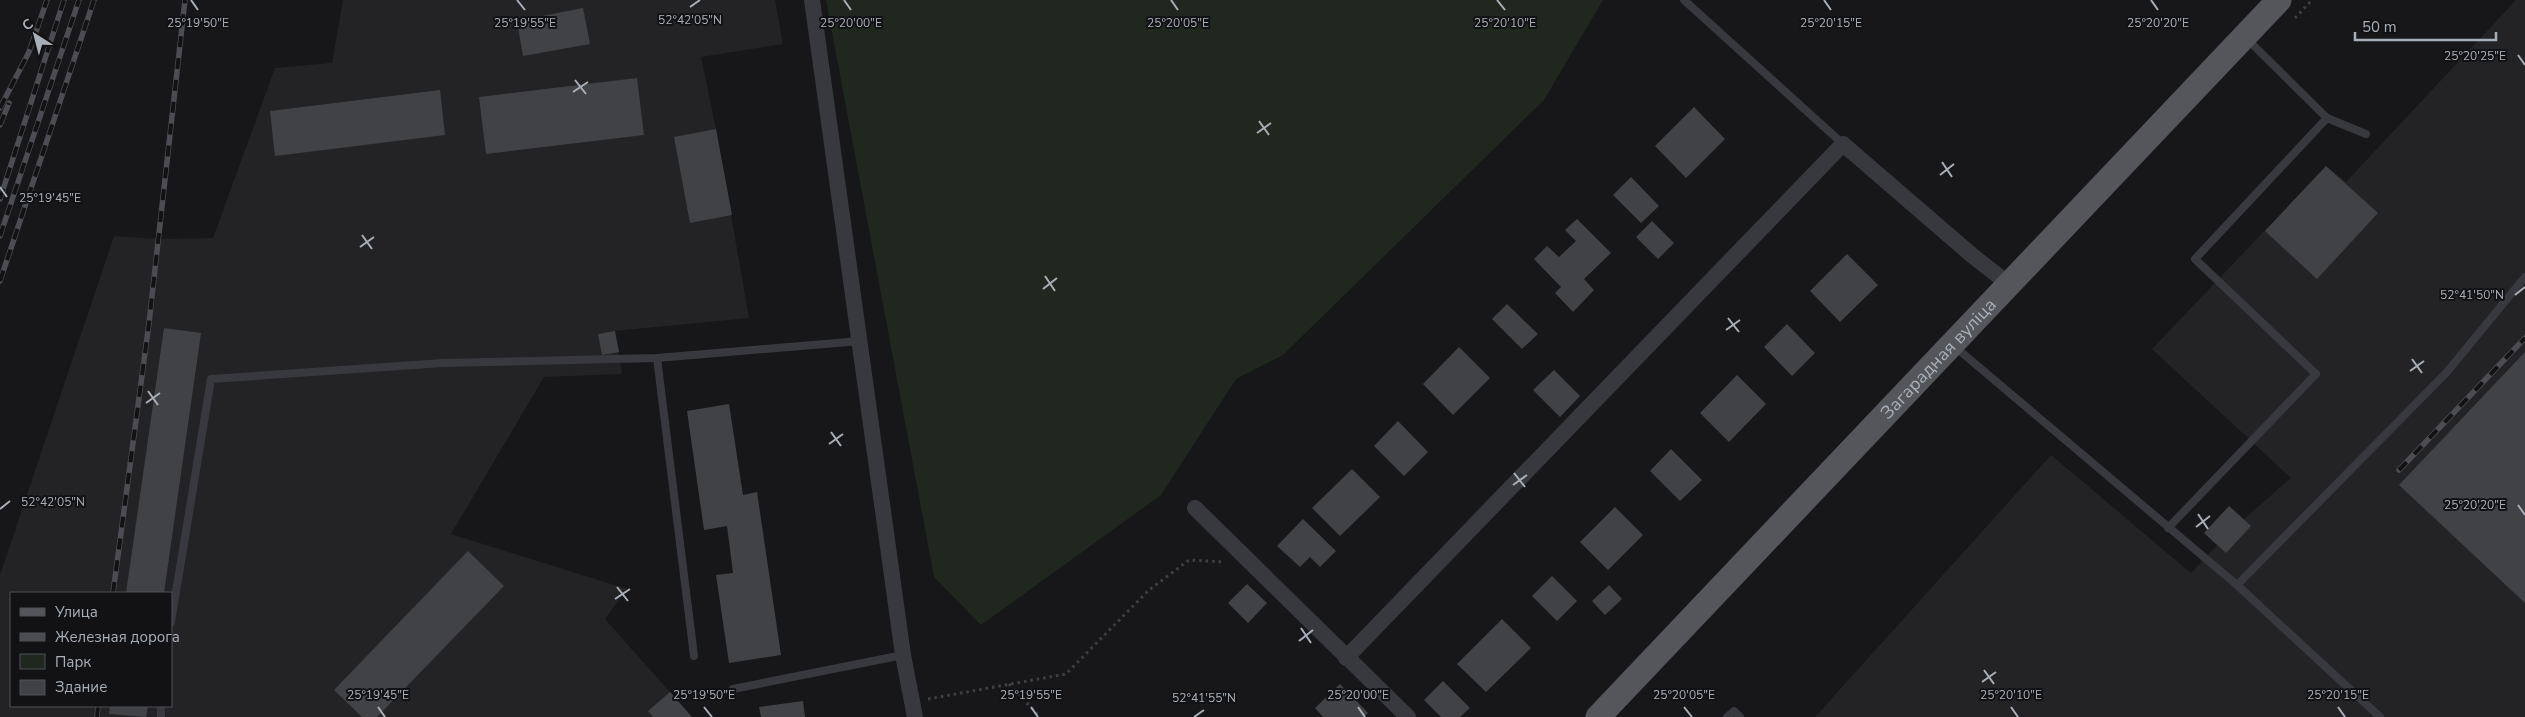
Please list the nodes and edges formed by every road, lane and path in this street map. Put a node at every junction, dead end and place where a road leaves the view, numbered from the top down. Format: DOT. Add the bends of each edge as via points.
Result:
graph roads {
  1 [pos="812,0"];
  2 [pos="1684,0"];
  3 [pos="2279,0"];
  4 [pos="2244,36"];
  5 [pos="2328,118"];
  6 [pos="2366,134"];
  7 [pos="1843,144"];
  8 [pos="2525,277"];
  9 [pos="2010,285"];
  10 [pos="860,341"];
  11 [pos="1953,344"];
  12 [pos="657,358"];
  13 [pos="1195,508"];
  14 [pos="2168,528"];
  15 [pos="1252,565"];
  16 [pos="2237,585"];
  17 [pos="172,616"];
  18 [pos="903,654"];
  19 [pos="694,656"];
  20 [pos="1346,658"];
  21 [pos="1008,683"];
  22 [pos="733,689"];
  23 [pos="914,709"];
  24 [pos="1040,717"];
  25 [pos="1408,717"];
  26 [pos="1598,717"];
  27 [pos="1727,717"];
  28 [pos="1740,717"];
  29 [pos="2380,717"];
  1 -- 10 [label="street"];
  2 -- 7 [label="lane"];
  3 -- 4 [label="main road, Загарадная вуліца"];
  4 -- 5 [label="lane"];
  4 -- 9 [label="main road, Загарадная вуліца"];
  5 -- 6 [label="lane"];
  5 -- 14 [label="lane" via="2194,259 2316,374"];
  7 -- 9 [label="street"];
  7 -- 20 [label="street"];
  8 -- 16 [label="lane" via="2447,372"];
  9 -- 11 [label="main road, Загарадная вуліца"];
  10 -- 12 [label="lane"];
  10 -- 18 [label="street"];
  11 -- 14 [label="lane"];
  11 -- 26 [label="main road, Загарадная вуліца"];
  12 -- 17 [label="lane" via="443,363 212,379"];
  12 -- 19 [label="lane"];
  13 -- 15 [label="street"];
  14 -- 16 [label="lane"];
  15 -- 20 [label="street"];
  15 -- 21 [label="path" via="1189,560 1149,590 1066,674"];
  16 -- 29 [label="lane"];
  18 -- 22 [label="lane"];
  18 -- 23 [label="street"];
  20 -- 25 [label="street"];
  21 -- 23 [label="path"];
  21 -- 24 [label="path"];
  27 -- 28 [label="lane" via="1734,711"];
}
